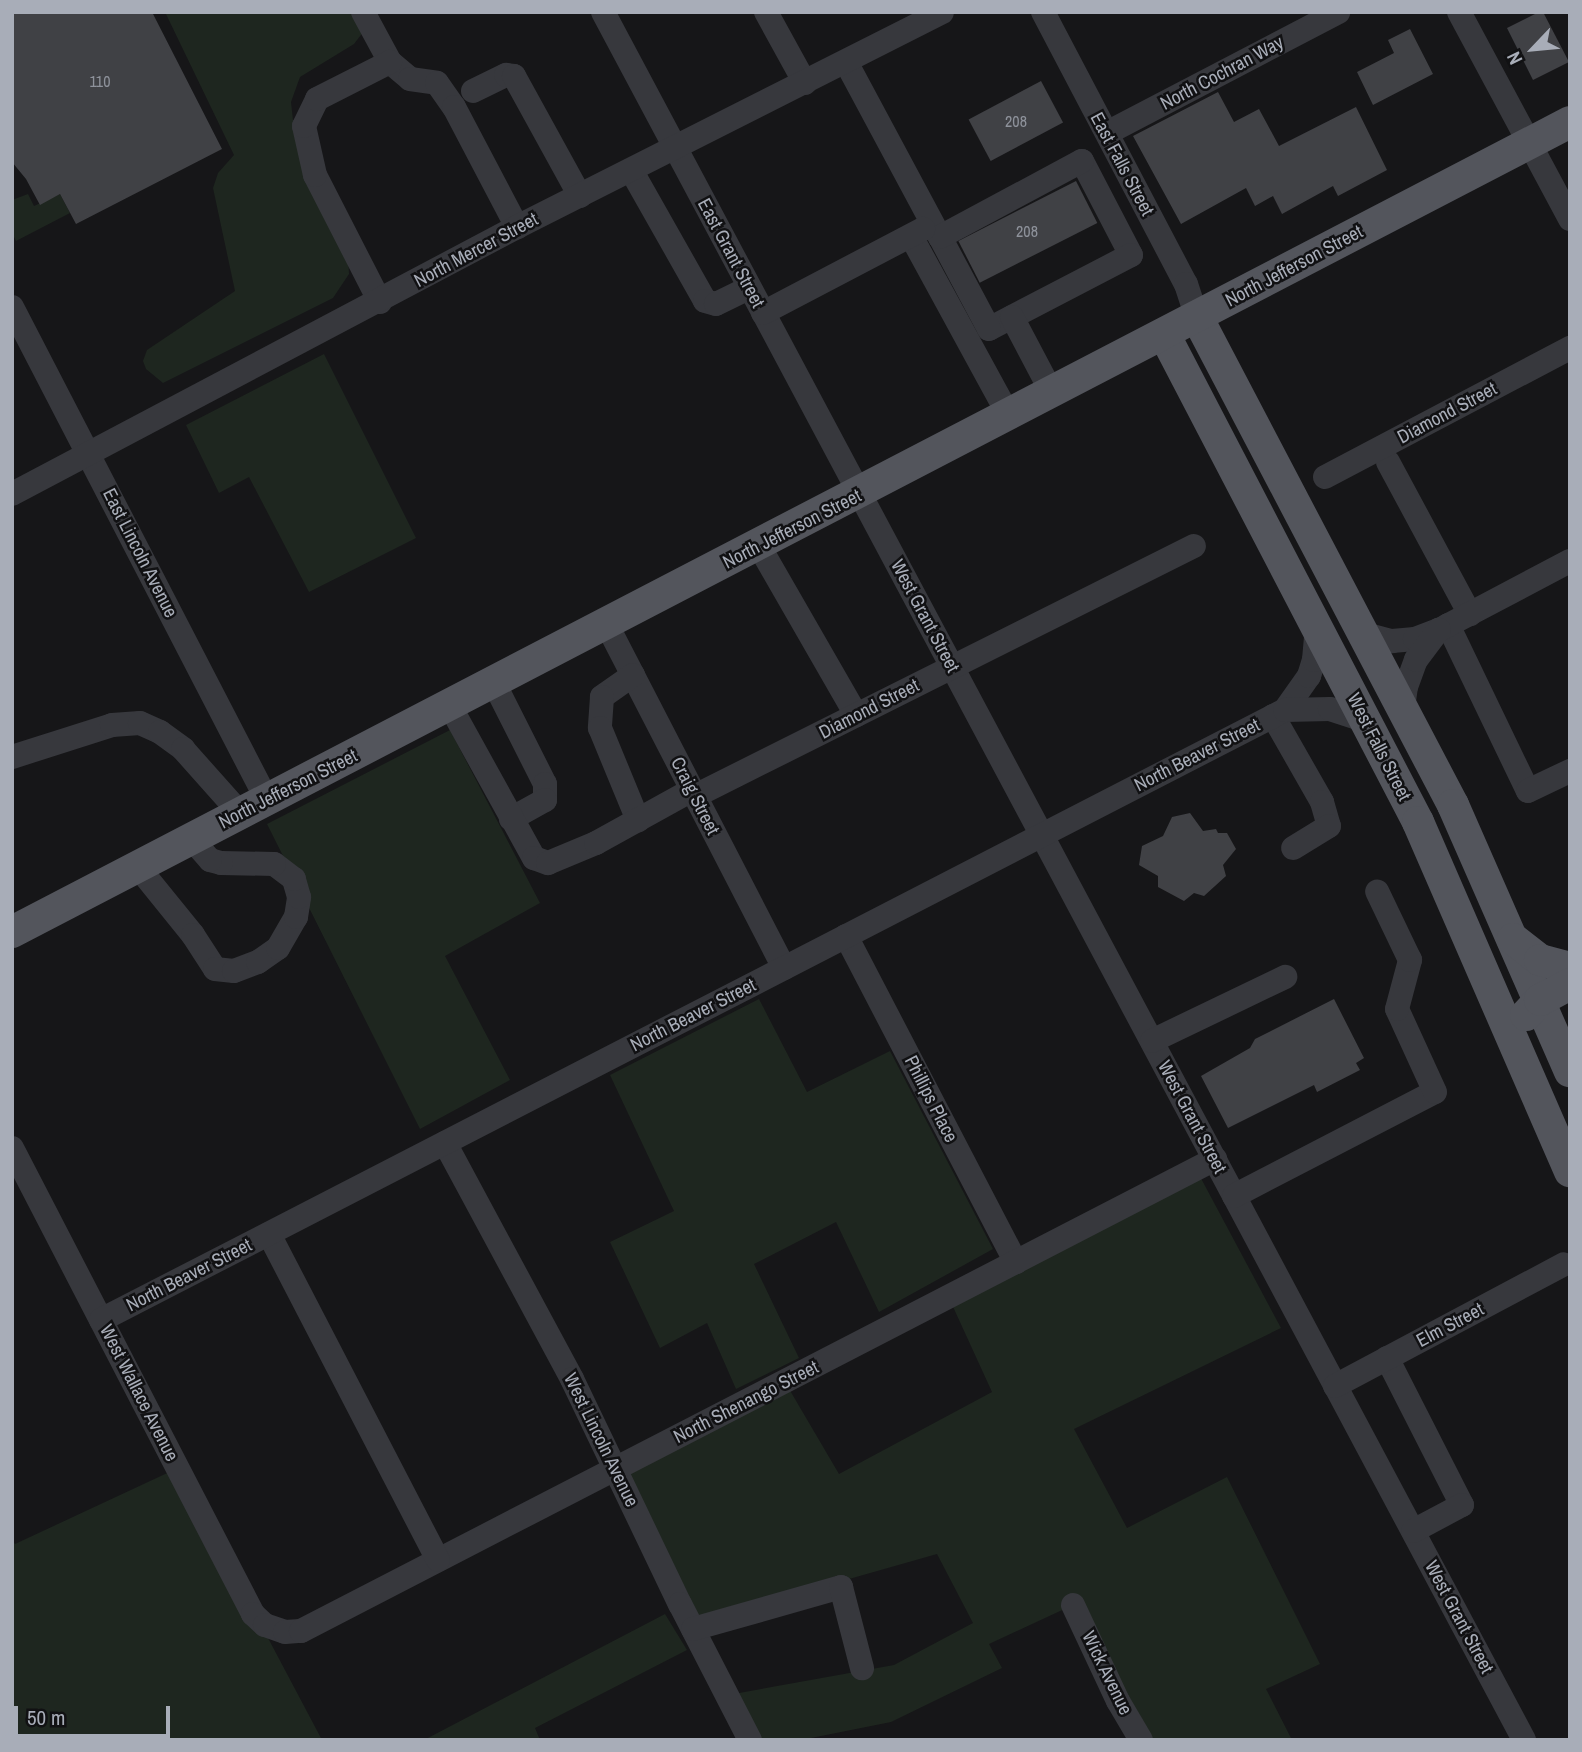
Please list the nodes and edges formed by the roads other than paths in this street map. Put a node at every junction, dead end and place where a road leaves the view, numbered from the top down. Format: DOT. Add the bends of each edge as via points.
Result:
graph roads {
  1 [pos="363,12"];
  2 [pos="603,12"];
  3 [pos="766,12"];
  4 [pos="942,12"];
  5 [pos="1043,12"];
  6 [pos="1338,12"];
  7 [pos="1459,12"];
  8 [pos="390,62"];
  9 [pos="846,62"];
  10 [pos="805,83"];
  11 [pos="473,91"];
  12 [pos="1570,122"];
  13 [pos="1111,142"];
  14 [pos="1529,143"];
  15 [pos="675,148"];
  16 [pos="631,170"];
  17 [pos="1094,183"];
  18 [pos="580,195"];
  19 [pos="1149,214"];
  20 [pos="1570,219"];
  21 [pos="1113,220"];
  22 [pos="517,227"];
  23 [pos="937,231"];
  24 [pos="911,236"];
  25 [pos="749,288"];
  26 [pos="380,302"];
  27 [pos="12,307"];
  28 [pos="762,313"];
  29 [pos="1012,317"];
  30 [pos="1197,317"];
  31 [pos="1164,334"];
  32 [pos="1570,348"];
  33 [pos="1052,393"];
  34 [pos="1009,416"];
  35 [pos="88,453"];
  36 [pos="1388,462"];
  37 [pos="1325,477"];
  38 [pos="12,494"];
  39 [pos="860,494"];
  40 [pos="759,546"];
  41 [pos="1194,546"];
  42 [pos="1570,561"];
  43 [pos="1470,614"];
  44 [pos="607,625"];
  45 [pos="1444,627"];
  46 [pos="1317,628"];
  47 [pos="1364,634"];
  48 [pos="952,667"];
  49 [pos="632,675"];
  50 [pos="494,683"];
  51 [pos="450,706"];
  52 [pos="1403,708"];
  53 [pos="1279,713"];
  54 [pos="856,715"];
  55 [pos="1366,721"];
  56 [pos="12,757"];
  57 [pos="1570,771"];
  58 [pos="693,793"];
  59 [pos="254,807"];
  60 [pos="511,819"];
  61 [pos="638,820"];
  62 [pos="1042,835"];
  63 [pos="192,839"];
  64 [pos="1293,848"];
  65 [pos="138,867"];
  66 [pos="1377,891"];
  67 [pos="12,932"];
  68 [pos="846,936"];
  69 [pos="1513,939"];
  70 [pos="784,968"];
  71 [pos="1570,968"];
  72 [pos="1285,977"];
  73 [pos="1570,984"];
  74 [pos="1553,1013"];
  75 [pos="1510,1031"];
  76 [pos="1152,1041"];
  77 [pos="1570,1070"];
  78 [pos="445,1143"];
  79 [pos="12,1147"];
  80 [pos="1214,1159"];
  81 [pos="1570,1171"];
  82 [pos="1234,1196"];
  83 [pos="269,1234"];
  84 [pos="1016,1262"];
  85 [pos="1564,1264"];
  86 [pos="102,1320"];
  87 [pos="1387,1359"];
  88 [pos="1335,1386"];
  89 [pos="615,1468"];
  90 [pos="1413,1531"];
  91 [pos="438,1560"];
  92 [pos="1073,1605"];
  93 [pos="693,1629"];
  94 [pos="275,1630"];
  95 [pos="862,1668"];
  96 [pos="1135,1738"];
  97 [pos="750,1740"];
  98 [pos="1524,1740"];
  1 -- 8 [label="street"];
  2 -- 15 [label="street, East Grant Street"];
  3 -- 10 [label="street"];
  4 -- 9 [label="street, North Mercer Street"];
  5 -- 13 [label="street, East Falls Street"];
  6 -- 13 [label="street, North Cochran Way"];
  7 -- 14 [label="street"];
  8 -- 22 [label="street" via="410,79 437,83"];
  8 -- 26 [label="street" via="317,99 304,127 315,175"];
  9 -- 10 [label="street, North Mercer Street"];
  9 -- 23 [label="street"];
  10 -- 15 [label="street, North Mercer Street"];
  11 -- 18 [label="street" via="506,75 514,76"];
  12 -- 14 [label="main road, North Jefferson Street"];
  13 -- 17 [label="street"];
  13 -- 19 [label="street, East Falls Street"];
  14 -- 20 [label="street"];
  14 -- 30 [label="main road, North Jefferson Street"];
  15 -- 16 [label="street, North Mercer Street"];
  15 -- 25 [label="street, East Grant Street"];
  16 -- 18 [label="street, North Mercer Street"];
  16 -- 25 [label="street" via="705,301 716,304"];
  17 -- 21 [label="street"];
  17 -- 23 [label="street" via="1082,161"];
  18 -- 22 [label="street, North Mercer Street"];
  19 -- 21 [label="street"];
  19 -- 30 [label="street, East Falls Street" via="1186,285"];
  21 -- 29 [label="street" via="1131,256"];
  22 -- 26 [label="street, North Mercer Street"];
  23 -- 24 [label="street"];
  23 -- 29 [label="street" via="989,328"];
  24 -- 28 [label="street"];
  24 -- 34 [label="street"];
  25 -- 28 [label="street, East Grant Street"];
  26 -- 35 [label="street, North Mercer Street"];
  27 -- 35 [label="street, East Lincoln Avenue"];
  28 -- 39 [label="street, East Grant Street"];
  29 -- 33 [label="street"];
  30 -- 31 [label="main road, North Jefferson Street"];
  30 -- 47 [label="main road, West Falls Street"];
  31 -- 33 [label="main road, North Jefferson Street"];
  31 -- 46 [label="main road, West Falls Street"];
  32 -- 37 [label="street, Diamond Street"];
  33 -- 34 [label="main road, North Jefferson Street"];
  34 -- 39 [label="main road, North Jefferson Street"];
  35 -- 38 [label="street, North Mercer Street"];
  35 -- 59 [label="street, East Lincoln Avenue"];
  36 -- 43 [label="street"];
  39 -- 40 [label="main road, North Jefferson Street"];
  39 -- 48 [label="street, West Grant Street"];
  40 -- 44 [label="main road, North Jefferson Street"];
  40 -- 54 [label="street"];
  41 -- 48 [label="street, Diamond Street"];
  42 -- 43 [label="street"];
  43 -- 45 [label="street"];
  44 -- 49 [label="street, Craig Street"];
  44 -- 50 [label="main road, North Jefferson Street"];
  45 -- 47 [label="street" via="1404,641"];
  45 -- 52 [label="street" via="1409,675"];
  45 -- 57 [label="street" via="1528,791"];
  46 -- 53 [label="street, North Beaver Street" via="1309,676 1300,694"];
  46 -- 55 [label="main road, West Falls Street"];
  47 -- 52 [label="main road, West Falls Street"];
  48 -- 54 [label="street, Diamond Street"];
  48 -- 62 [label="street, West Grant Street"];
  49 -- 58 [label="street, Craig Street"];
  49 -- 61 [label="street" via="602,696 600,728"];
  50 -- 51 [label="main road, North Jefferson Street"];
  50 -- 60 [label="street" via="545,784 545,800"];
  51 -- 59 [label="main road, North Jefferson Street"];
  51 -- 60 [label="street, Diamond Street"];
  52 -- 69 [label="main road, West Falls Street" via="1475,850"];
  53 -- 55 [label="street, North Beaver Street" via="1330,709"];
  53 -- 62 [label="street, North Beaver Street"];
  53 -- 64 [label="street" via="1329,826"];
  54 -- 58 [label="street, Diamond Street"];
  55 -- 75 [label="main road, West Falls Street" via="1440,867"];
  56 -- 59 [label="street" via="112,725 140,723 160,732"];
  58 -- 61 [label="street, Diamond Street"];
  58 -- 70 [label="street, Craig Street"];
  59 -- 63 [label="main road, North Jefferson Street"];
  60 -- 61 [label="street, Diamond Street" via="534,858 548,863"];
  62 -- 68 [label="street, North Beaver Street"];
  62 -- 76 [label="street, West Grant Street"];
  63 -- 65 [label="main road, North Jefferson Street"];
  63 -- 65 [label="street" via="210,860 274,864 294,879 299,897 296,917 278,948 258,962 234,971 215,969"];
  65 -- 67 [label="main road, North Jefferson Street"];
  66 -- 82 [label="street" via="1410,960 1397,1009 1436,1092"];
  68 -- 70 [label="street, North Beaver Street"];
  68 -- 84 [label="street, Phillips Place"];
  69 -- 71 [label="main road" via="1540,960"];
  69 -- 74 [label="main road, West Falls Street"];
  70 -- 78 [label="street, North Beaver Street"];
  72 -- 76 [label="street"];
  73 -- 74 [label="main road"];
  74 -- 75 [label="main road"];
  74 -- 77 [label="main road, West Falls Street"];
  75 -- 81 [label="main road, West Falls Street"];
  76 -- 80 [label="street, West Grant Street"];
  78 -- 83 [label="street, North Beaver Street"];
  78 -- 89 [label="street, West Lincoln Avenue"];
  79 -- 86 [label="street, West Wallace Avenue"];
  80 -- 82 [label="street, West Grant Street"];
  80 -- 84 [label="street, North Shenango Street"];
  82 -- 88 [label="street, West Grant Street"];
  83 -- 86 [label="street, North Beaver Street"];
  83 -- 91 [label="street"];
  84 -- 89 [label="street, North Shenango Street"];
  85 -- 87 [label="street, Elm Street"];
  86 -- 94 [label="street, West Wallace Avenue" via="253,1614"];
  87 -- 88 [label="street, Elm Street"];
  87 -- 90 [label="street" via="1462,1505"];
  88 -- 90 [label="street, West Grant Street"];
  89 -- 91 [label="street, North Shenango Street"];
  89 -- 93 [label="street, West Lincoln Avenue"];
  90 -- 98 [label="street, West Grant Street"];
  91 -- 94 [label="street, North Shenango Street" via="300,1631"];
  92 -- 96 [label="street, Wick Avenue"];
  93 -- 95 [label="street" via="841,1587"];
  93 -- 97 [label="street, West Lincoln Avenue"];
}
